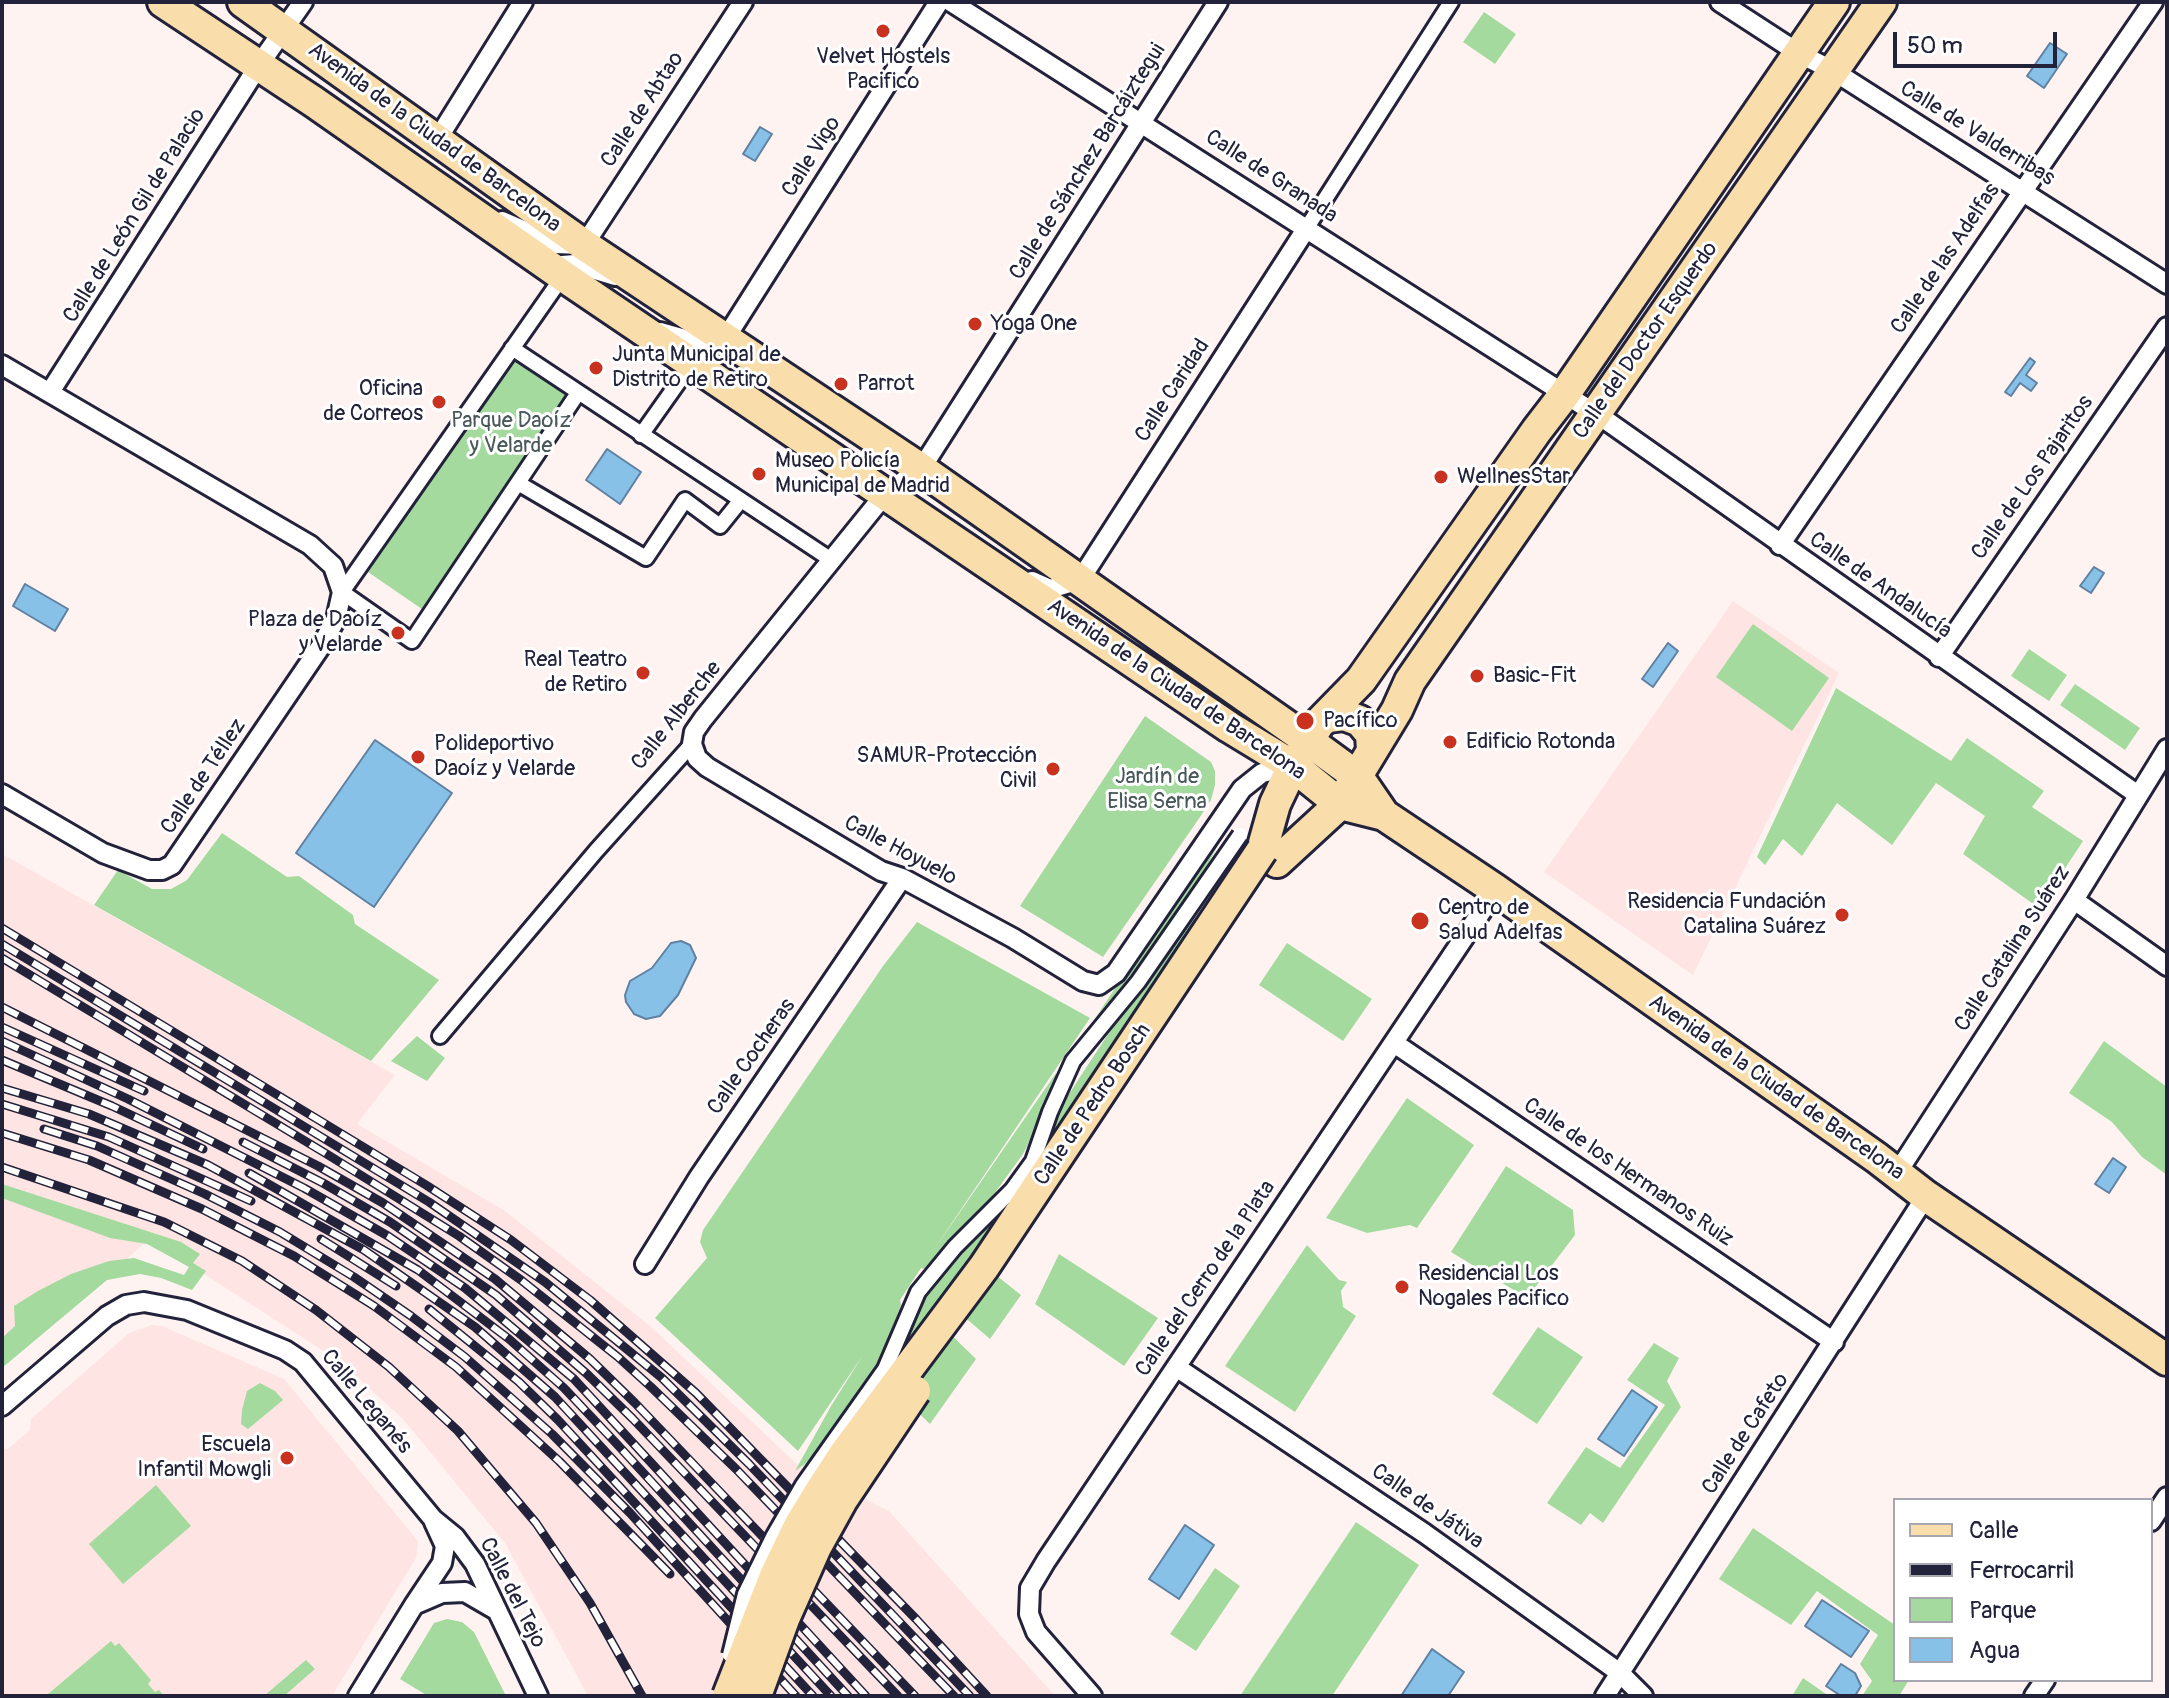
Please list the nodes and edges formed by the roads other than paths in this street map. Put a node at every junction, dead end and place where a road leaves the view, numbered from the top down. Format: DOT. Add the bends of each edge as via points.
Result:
graph roads {
  1 [pos="163,2"];
  2 [pos="243,2"];
  3 [pos="303,2"];
  4 [pos="523,2"];
  5 [pos="743,2"];
  6 [pos="939,2"];
  7 [pos="951,2"];
  8 [pos="1218,2"];
  9 [pos="1451,2"];
  10 [pos="1720,2"];
  11 [pos="1834,2"];
  12 [pos="1881,2"];
  13 [pos="2153,2"];
  14 [pos="285,30"];
  15 [pos="1800,54"];
  16 [pos="259,65"];
  17 [pos="1832,70"];
  18 [pos="1141,122"];
  19 [pos="437,140"];
  20 [pos="2022,191"];
  21 [pos="457,202"];
  22 [pos="1306,229"];
  23 [pos="584,245"];
  24 [pos="556,271"];
  25 [pos="2167,284"];
  26 [pos="644,285"];
  27 [pos="638,327"];
  28 [pos="2167,327"];
  29 [pos="725,339"];
  30 [pos="512,348"];
  31 [pos="692,363"];
  32 [pos="2,365"];
  33 [pos="50,392"];
  34 [pos="578,393"];
  35 [pos="1564,395"];
  36 [pos="1595,414"];
  37 [pos="641,435"];
  38 [pos="921,469"];
  39 [pos="518,483"];
  40 [pos="885,494"];
  41 [pos="741,500"];
  42 [pos="1780,545"];
  43 [pos="973,553"];
  44 [pos="833,561"];
  45 [pos="1080,580"];
  46 [pos="342,592"];
  47 [pos="1939,657"];
  48 [pos="1308,743"];
  49 [pos="692,744"];
  50 [pos="2167,749"];
  51 [pos="1365,764"];
  52 [pos="2,794"];
  53 [pos="2138,795"];
  54 [pos="1275,804"];
  55 [pos="1330,815"];
  56 [pos="1384,815"];
  57 [pos="1260,849"];
  58 [pos="902,878"];
  59 [pos="1496,890"];
  60 [pos="2074,900"];
  61 [pos="2167,966"];
  62 [pos="440,1036"];
  63 [pos="1394,1043"];
  64 [pos="1897,1173"];
  65 [pos="1926,1196"];
  66 [pos="645,1264"];
  67 [pos="1834,1342"];
  68 [pos="2167,1360"];
  69 [pos="1176,1367"];
  70 [pos="2,1406"];
  71 [pos="2167,1497"];
  72 [pos="2153,1518"];
  73 [pos="433,1519"];
  74 [pos="414,1605"];
  75 [pos="498,1611"];
  76 [pos="1620,1673"];
  77 [pos="358,1696"];
  78 [pos="538,1696"];
  79 [pos="715,1696"];
  80 [pos="728,1696"];
  81 [pos="756,1696"];
  82 [pos="1092,1696"];
  83 [pos="1605,1696"];
  84 [pos="1643,1696"];
  1 -- 16 [label="main road, Avenida de la Ciudad de Barcelona"];
  2 -- 14 [label="main road, Avenida de la Ciudad de Barcelona"];
  3 -- 14 [label="street"];
  4 -- 19 [label="street"];
  5 -- 23 [label="street, Calle de Abtao"];
  6 -- 29 [label="street, Calle Vigo"];
  7 -- 18 [label="street, Calle de Granada"];
  8 -- 18 [label="street, Calle de Sánchez Barcáiztegui"];
  9 -- 22 [label="street"];
  10 -- 15 [label="street, Calle de Valderribas"];
  11 -- 15 [label="main road, Calle del Doctor Esquerdo"];
  12 -- 17 [label="main road, Calle del Doctor Esquerdo"];
  13 -- 20 [label="street, Calle de las Adelfas"];
  14 -- 16 [label="street, Avenida de la Ciudad de Barcelona"];
  14 -- 19 [label="main road, Avenida de la Ciudad de Barcelona"];
  15 -- 17 [label="street, Calle de Valderribas"];
  15 -- 35 [label="main road, Calle del Doctor Esquerdo"];
  16 -- 21 [label="main road, Avenida de la Ciudad de Barcelona"];
  16 -- 33 [label="street, Calle de León Gil de Palacio"];
  17 -- 20 [label="street, Calle de Valderribas"];
  17 -- 36 [label="main road, Calle del Doctor Esquerdo"];
  18 -- 22 [label="street, Calle de Granada"];
  18 -- 38 [label="street, Calle de Sánchez Barcáiztegui"];
  19 -- 23 [label="main road, Avenida de la Ciudad de Barcelona"];
  20 -- 25 [label="street, Calle de Valderribas"];
  20 -- 42 [label="street, Calle de las Adelfas"];
  21 -- 23 [label="street, Avenida de la Ciudad de Barcelona" via="555,244"];
  21 -- 24 [label="main road, Avenida de la Ciudad de Barcelona"];
  22 -- 35 [label="street, Calle de Granada"];
  22 -- 45 [label="street, Calle Caridad"];
  23 -- 26 [label="main road, Avenida de la Ciudad de Barcelona"];
  24 -- 26 [label="street, Avenida de la Ciudad de Barcelona" via="575,264"];
  24 -- 27 [label="main road, Avenida de la Ciudad de Barcelona"];
  24 -- 30 [label="street, Calle de Téllez"];
  26 -- 29 [label="main road, Avenida de la Ciudad de Barcelona"];
  27 -- 29 [label="street, Avenida de la Ciudad de Barcelona" via="695,342"];
  27 -- 31 [label="main road, Avenida de la Ciudad de Barcelona"];
  28 -- 47 [label="street, Calle de Los Pajaritos"];
  29 -- 38 [label="main road, Avenida de la Ciudad de Barcelona"];
  30 -- 34 [label="street"];
  30 -- 46 [label="street, Calle de Téllez"];
  31 -- 37 [label="street"];
  31 -- 40 [label="main road, Avenida de la Ciudad de Barcelona"];
  32 -- 33 [label="street"];
  33 -- 46 [label="street" via="310,545 333,566"];
  34 -- 37 [label="street"];
  34 -- 39 [label="street"];
  35 -- 36 [label="street, Calle de Granada"];
  35 -- 48 [label="main road, Calle del Doctor Esquerdo" via="1361,680"];
  36 -- 42 [label="street, Calle de Andalucía"];
  36 -- 51 [label="main road, Calle del Doctor Esquerdo" via="1410,681"];
  37 -- 41 [label="street"];
  38 -- 40 [label="street"];
  38 -- 45 [label="main road, Avenida de la Ciudad de Barcelona"];
  39 -- 41 [label="street" via="646,558 685,500 720,526"];
  39 -- 46 [label="street" via="412,641"];
  40 -- 43 [label="main road, Avenida de la Ciudad de Barcelona"];
  40 -- 44 [label="street, Calle Alberche"];
  41 -- 44 [label="street"];
  42 -- 47 [label="street, Calle de Andalucía"];
  43 -- 45 [label="street, Avenida de la Ciudad de Barcelona" via="1050,589"];
  43 -- 48 [label="main road, Avenida de la Ciudad de Barcelona" via="1238,733"];
  44 -- 49 [label="street, Calle Alberche" via="703,719"];
  45 -- 48 [label="main road, Avenida de la Ciudad de Barcelona"];
  46 -- 52 [label="street, Calle de Téllez" via="336,619 321,646 172,865 149,870 103,853"];
  47 -- 53 [label="street, Calle de Andalucía"];
  48 -- 51 [label="main road, Avenida de la Ciudad de Barcelona"];
  48 -- 51 [label="main road" via="1336,715 1344,715 1360,721 1371,734"];
  48 -- 54 [label="main road, Calle de Pedro Bosch"];
  48 -- 55 [label="main road, Avenida de la Ciudad de Barcelona"];
  48 -- 58 [label="street, Calle Hoyuelo" via="1242,789 1116,973 1099,985 1083,981"];
  49 -- 58 [label="street, Calle Hoyuelo" via="707,767 881,871"];
  49 -- 62 [label="street, Calle Alberche"];
  50 -- 53 [label="street, Calle Catalina Suárez"];
  51 -- 55 [label="main road, Calle del Doctor Esquerdo"];
  51 -- 56 [label="main road, Avenida de la Ciudad de Barcelona"];
  53 -- 60 [label="street, Calle Catalina Suárez"];
  54 -- 55 [label="main road" via="1279,819 1291,830 1307,832"];
  54 -- 57 [label="main road, Calle de Pedro Bosch"];
  55 -- 56 [label="main road, Avenida de la Ciudad de Barcelona"];
  55 -- 57 [label="main road, Calle de Pedro Bosch"];
  56 -- 59 [label="main road, Avenida de la Ciudad de Barcelona"];
  57 -- 79 [label="street, Calle de Pedro Bosch, bridge" via="1073,1061 1033,1161 918,1292 885,1369 773,1537 745,1594"];
  57 -- 80 [label="main road, Calle de Pedro Bosch, bridge" via="984,1267 819,1493 775,1576"];
  57 -- 81 [label="main road, Calle de Pedro Bosch, bridge" via="842,1500 784,1619"];
  58 -- 66 [label="street, Calle Cocheras"];
  59 -- 63 [label="street, Calle del Cerro de la Plata"];
  59 -- 64 [label="main road, Avenida de la Ciudad de Barcelona"];
  60 -- 61 [label="street"];
  60 -- 64 [label="street, Calle Catalina Suárez"];
  63 -- 67 [label="street, Calle de los Hermanos Ruiz"];
  63 -- 69 [label="street, Calle del Cerro de la Plata"];
  64 -- 65 [label="main road, Avenida de la Ciudad de Barcelona"];
  65 -- 67 [label="street, Calle de Cafeto"];
  65 -- 68 [label="main road, Avenida de la Ciudad de Barcelona"];
  67 -- 76 [label="street, Calle de Cafeto"];
  69 -- 76 [label="street, Calle de Játiva" via="1424,1533"];
  69 -- 82 [label="street, Calle del Cerro de la Plata" via="1030,1588 1029,1614 1036,1632"];
  70 -- 73 [label="street, Calle Leganés" via="115,1310 144,1302 187,1310 303,1362"];
  71 -- 72 [label="street"];
  73 -- 74 [label="street" via="445,1546 442,1563"];
  73 -- 75 [label="street, Calle del Tejo" via="475,1564"];
  74 -- 75 [label="street" via="442,1593 465,1592"];
  74 -- 77 [label="street"];
  75 -- 78 [label="street, Calle del Tejo"];
  76 -- 83 [label="street, Calle de Cafeto"];
  76 -- 84 [label="street, Calle de Játiva"];
}
